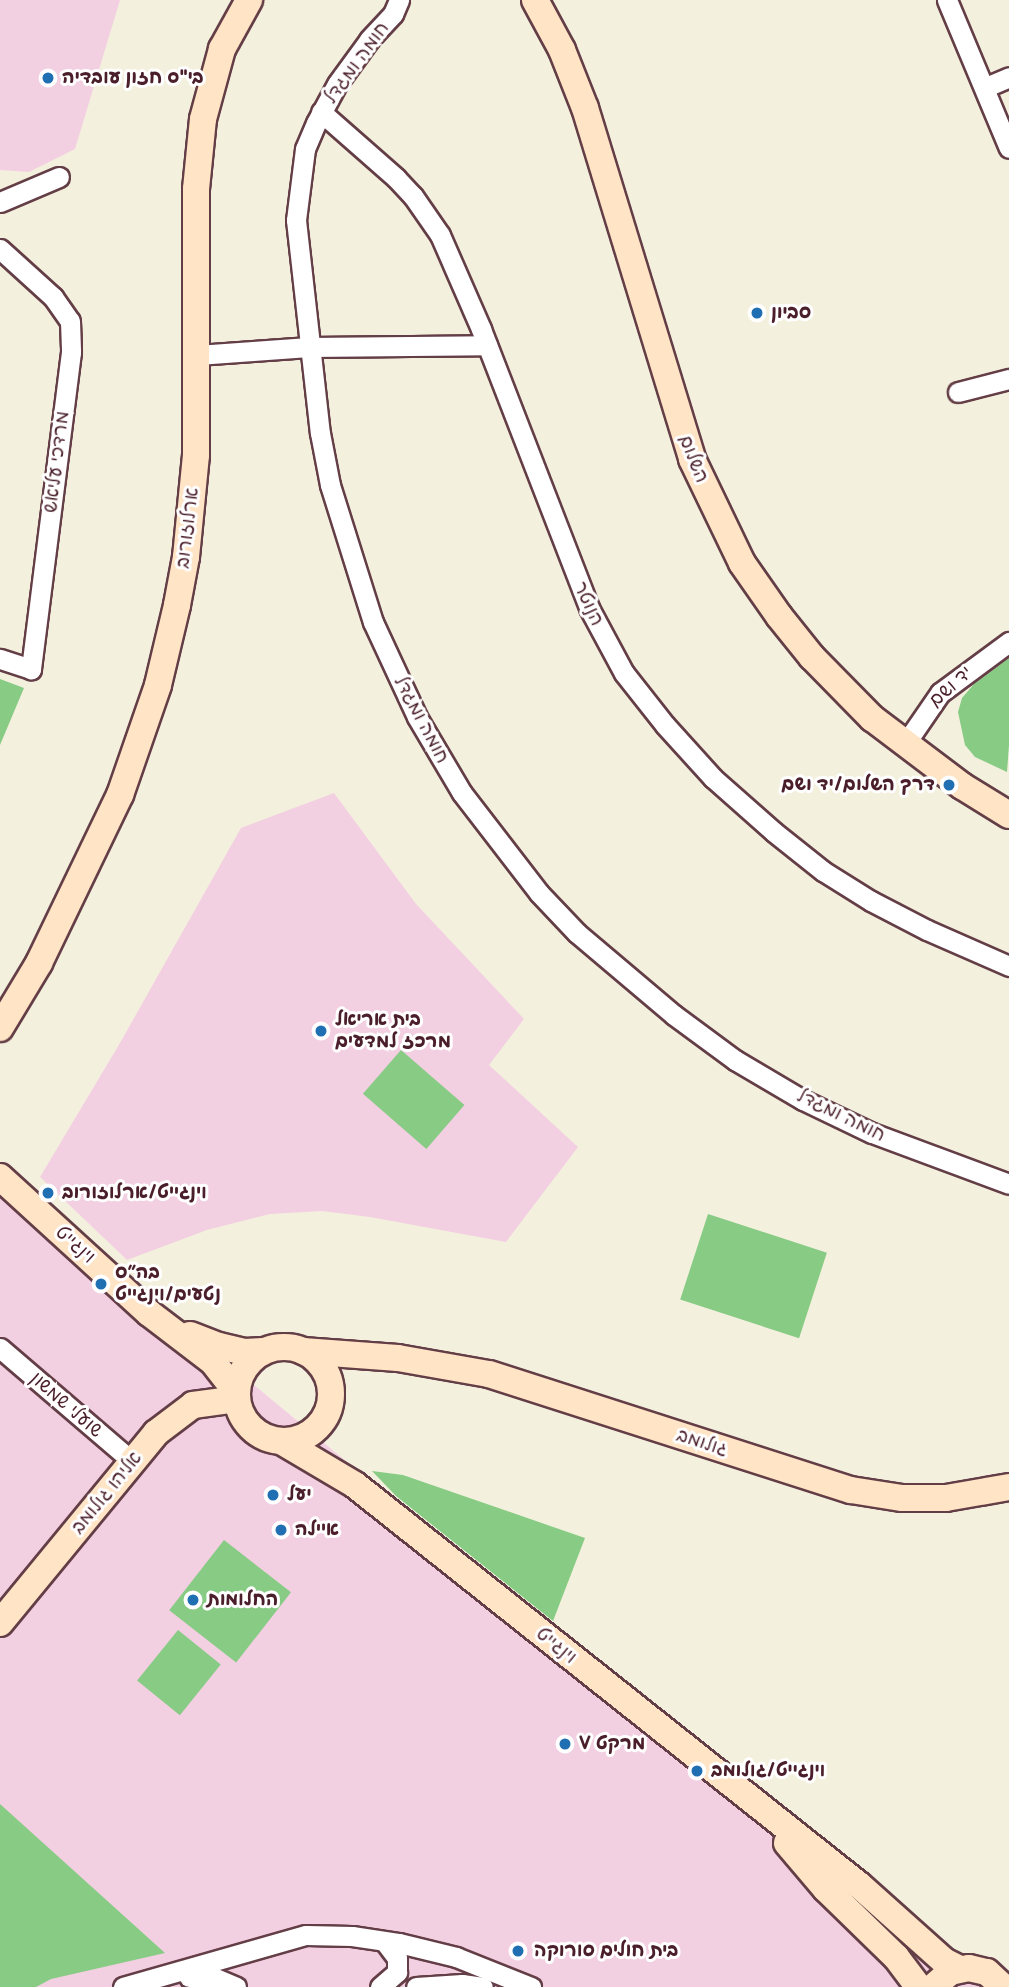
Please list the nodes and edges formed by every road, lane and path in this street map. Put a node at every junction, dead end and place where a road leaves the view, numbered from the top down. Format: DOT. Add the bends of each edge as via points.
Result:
graph roads {
  1 [pos="249,0"];
  2 [pos="398,0"];
  3 [pos="536,0"];
  4 [pos="947,0"];
  5 [pos="1009,78"];
  6 [pos="986,87"];
  7 [pos="321,112"];
  8 [pos="1009,148"];
  9 [pos="60,177"];
  10 [pos="0,202"];
  11 [pos="0,249"];
  12 [pos="487,345"];
  13 [pos="309,347"];
  14 [pos="197,355"];
  15 [pos="1009,379"];
  16 [pos="958,392"];
  17 [pos="1009,642"];
  18 [pos="0,659"];
  19 [pos="905,744"];
  20 [pos="1009,815"];
  21 [pos="1009,966"];
  22 [pos="0,1028"];
  23 [pos="0,1177"];
  24 [pos="1009,1184"];
  25 [pos="149,1313"];
  26 [pos="0,1348"];
  27 [pos="263,1351"];
  28 [pos="303,1351"];
  29 [pos="398,1358"];
  30 [pos="237,1396"];
  31 [pos="330,1403"];
  32 [pos="281,1441"];
  33 [pos="132,1462"];
  34 [pos="355,1485"];
  35 [pos="1009,1487"];
  36 [pos="0,1623"];
  37 [pos="757,1807"];
  38 [pos="384,1941"];
  39 [pos="248,1953"];
  40 [pos="960,1969"];
  41 [pos="160,1978"];
  42 [pos="123,1987"];
  43 [pos="236,1987"];
  44 [pos="243,1987"];
  45 [pos="380,1987"];
  46 [pos="416,1987"];
  47 [pos="483,1987"];
  48 [pos="530,1987"];
  49 [pos="919,1987"];
  50 [pos="933,1987"];
  51 [pos="1003,1987"];
  1 -- 14 [label="street, ארלוזורוב" via="222,49 203,119 195,201"];
  2 -- 7 [label="street, חומה ומגדל" via="393,14 369,40"];
  3 -- 19 [label="street, השלום" via="582,98 673,406 718,515 763,594 812,657 872,718"];
  4 -- 6 [label="street"];
  5 -- 6 [label="street"];
  6 -- 8 [label="street"];
  7 -- 12 [label="street, הנוטר" via="413,196 440,235"];
  7 -- 13 [label="street, חומה ומגדל" via="305,149 296,220"];
  9 -- 10 [label="street"];
  11 -- 18 [label="street, מרדכי עליאש" via="53,298 70,321 71,352 31,669"];
  12 -- 13 [label="street"];
  12 -- 21 [label="street, הנוטר" via="589,608 624,673 665,725 713,778 823,871 927,930"];
  13 -- 14 [label="street"];
  13 -- 24 [label="street, חומה ומגדל" via="330,485 373,622 437,754 498,844 576,933 735,1060 872,1133"];
  14 -- 22 [label="street, ארלוזורוב" via="196,455 186,557 158,685 120,795 38,963"];
  15 -- 16 [label="street"];
  17 -- 19 [label="street, יד ושם" via="940,693"];
  19 -- 20 [label="street, השלום"];
  23 -- 25 [label="street, וינגייט"];
  25 -- 27 [label="street, וינגייט" via="219,1346"];
  25 -- 30 [label="street, וינגייט" via="213,1362"];
  26 -- 33 [label="street, שועלי שמשון"];
  27 -- 28 [label="street" via="290,1347"];
  27 -- 30 [label="street" via="244,1368"];
  28 -- 29 [label="street"];
  28 -- 31 [label="street" via="325,1370"];
  29 -- 31 [label="street" via="372,1361 354,1371"];
  29 -- 35 [label="street, גולומב" via="489,1374 851,1490 946,1498"];
  30 -- 32 [label="street" via="242,1415 252,1428"];
  30 -- 33 [label="street, אליהו גולומב" via="193,1405 156,1433"];
  31 -- 32 [label="street" via="322,1423 310,1433"];
  31 -- 34 [label="street, וינגייט" via="328,1429 335,1454"];
  32 -- 34 [label="street, וינגייט"];
  33 -- 36 [label="street, אליהו גולומב"];
  34 -- 37 [label="street, וינגייט"];
  37 -- 40 [label="street, וינגייט" via="859,1885 944,1961"];
  37 -- 49 [label="street, וינגייט" via="826,1889 896,1957"];
  38 -- 39 [label="street" via="306,1936"];
  38 -- 45 [label="street" via="397,1958 397,1972"];
  38 -- 48 [label="street" via="456,1957"];
  39 -- 41 [label="street"];
  39 -- 44 [label="street" via="240,1967"];
  40 -- 50 [label="street"];
  40 -- 51 [label="street, וינגייט" via="987,1972"];
  41 -- 42 [label="street"];
  41 -- 43 [label="street" via="213,1977"];
  46 -- 47 [label="street"];
}
